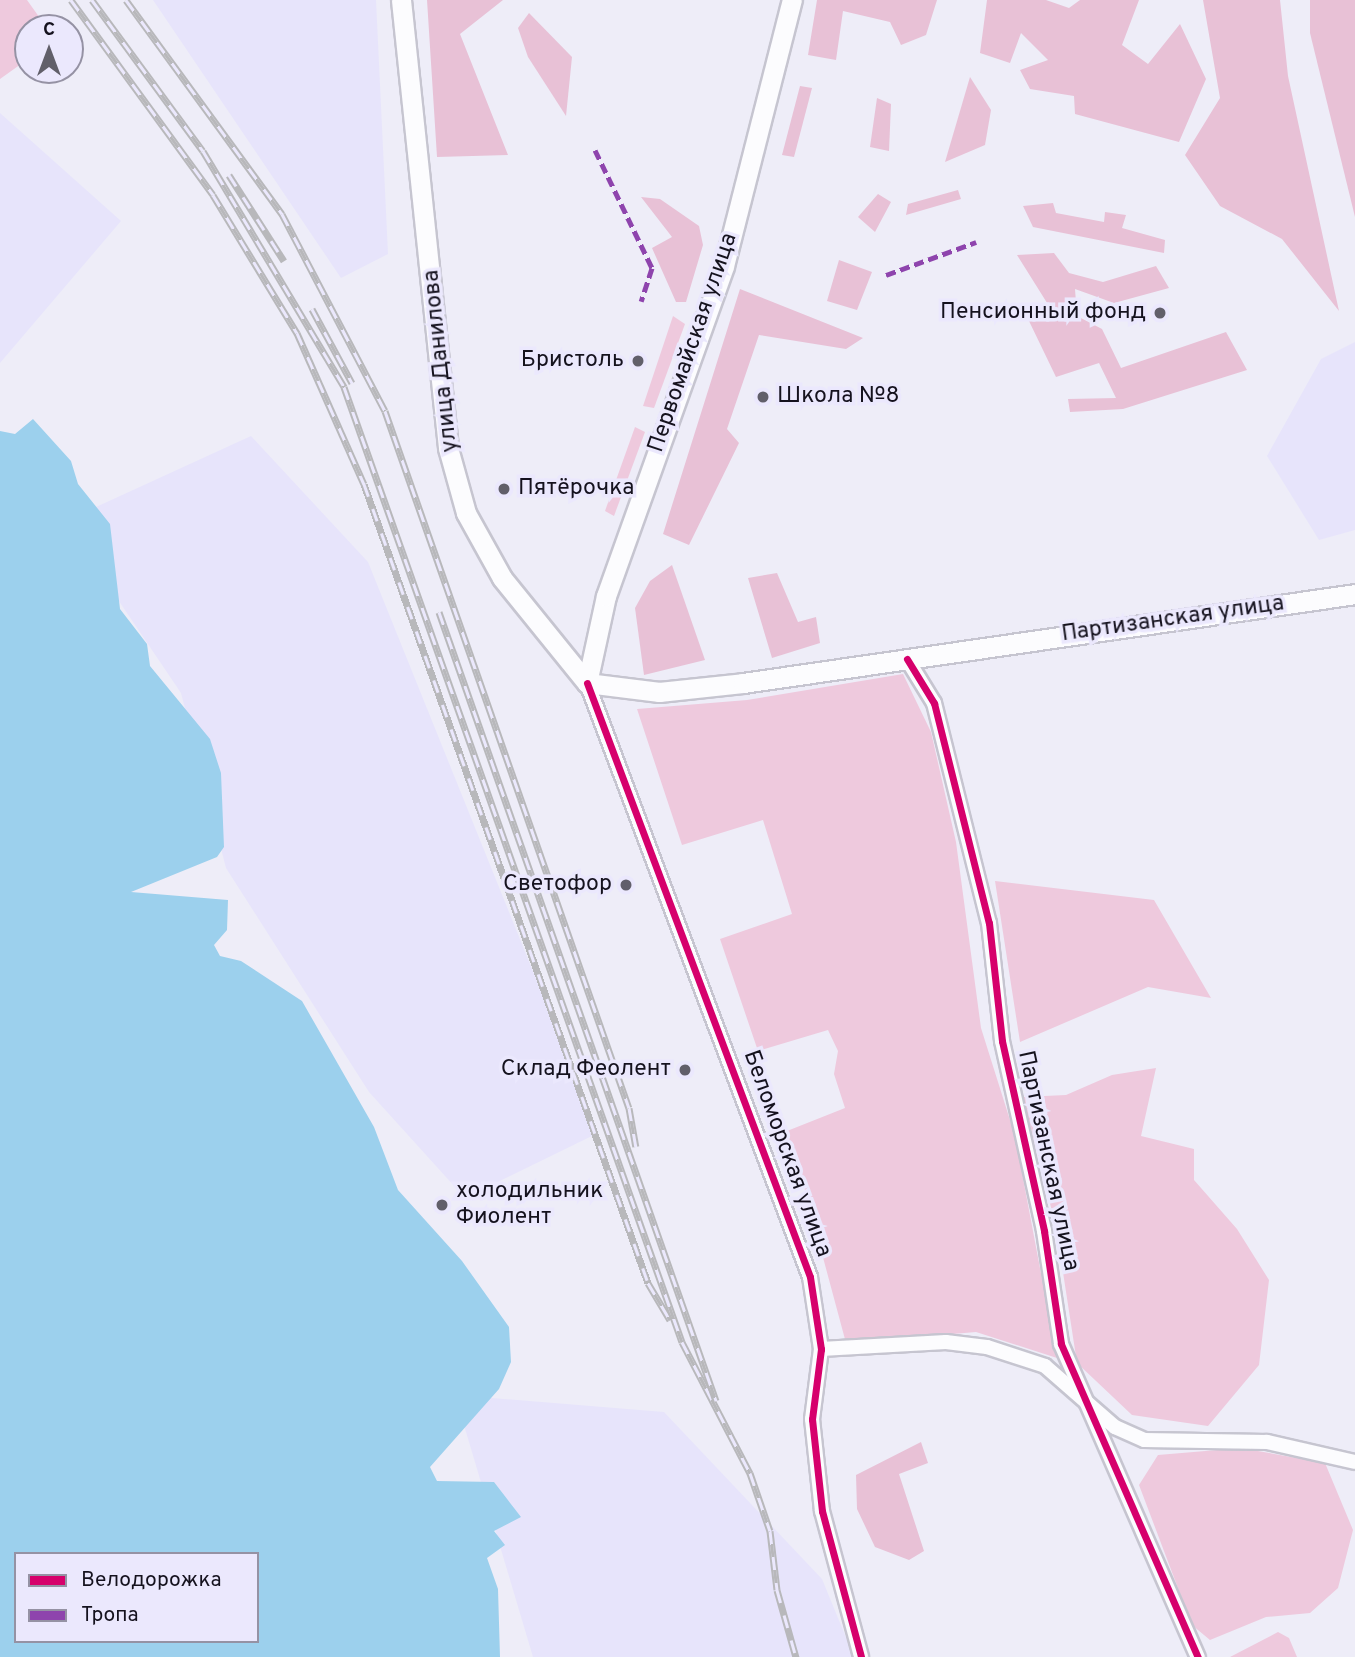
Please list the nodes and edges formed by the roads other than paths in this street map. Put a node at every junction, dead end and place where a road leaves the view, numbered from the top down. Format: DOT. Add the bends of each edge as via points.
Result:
graph roads {
  1 [pos="401,0"];
  2 [pos="792,0"];
  3 [pos="1355,594"];
  4 [pos="907,659"];
  5 [pos="586,683"];
  6 [pos="821,1349"];
  7 [pos="1080,1391"];
  8 [pos="1355,1462"];
  9 [pos="861,1657"];
  10 [pos="1198,1657"];
  1 -- 5 [label="main road, улица Данилова" via="448,448 466,513 502,578"];
  2 -- 5 [label="main road, Первомайская улица" via="724,266 606,596"];
  3 -- 4 [label="main road, Партизанская улица"];
  4 -- 5 [label="main road, Партизанская улица" via="659,692"];
  4 -- 7 [label="street, Партизанская улица" via="934,703 961,801 995,950 1002,1041 1044,1231 1061,1345"];
  5 -- 6 [label="street, Беломорская улица" via="810,1277"];
  6 -- 7 [label="street" via="946,1342 987,1347 1045,1366"];
  6 -- 9 [label="street, Беломорская улица" via="812,1419 822,1511"];
  7 -- 8 [label="street" via="1115,1427 1144,1440 1266,1442"];
  7 -- 10 [label="street, Партизанская улица"];
}
